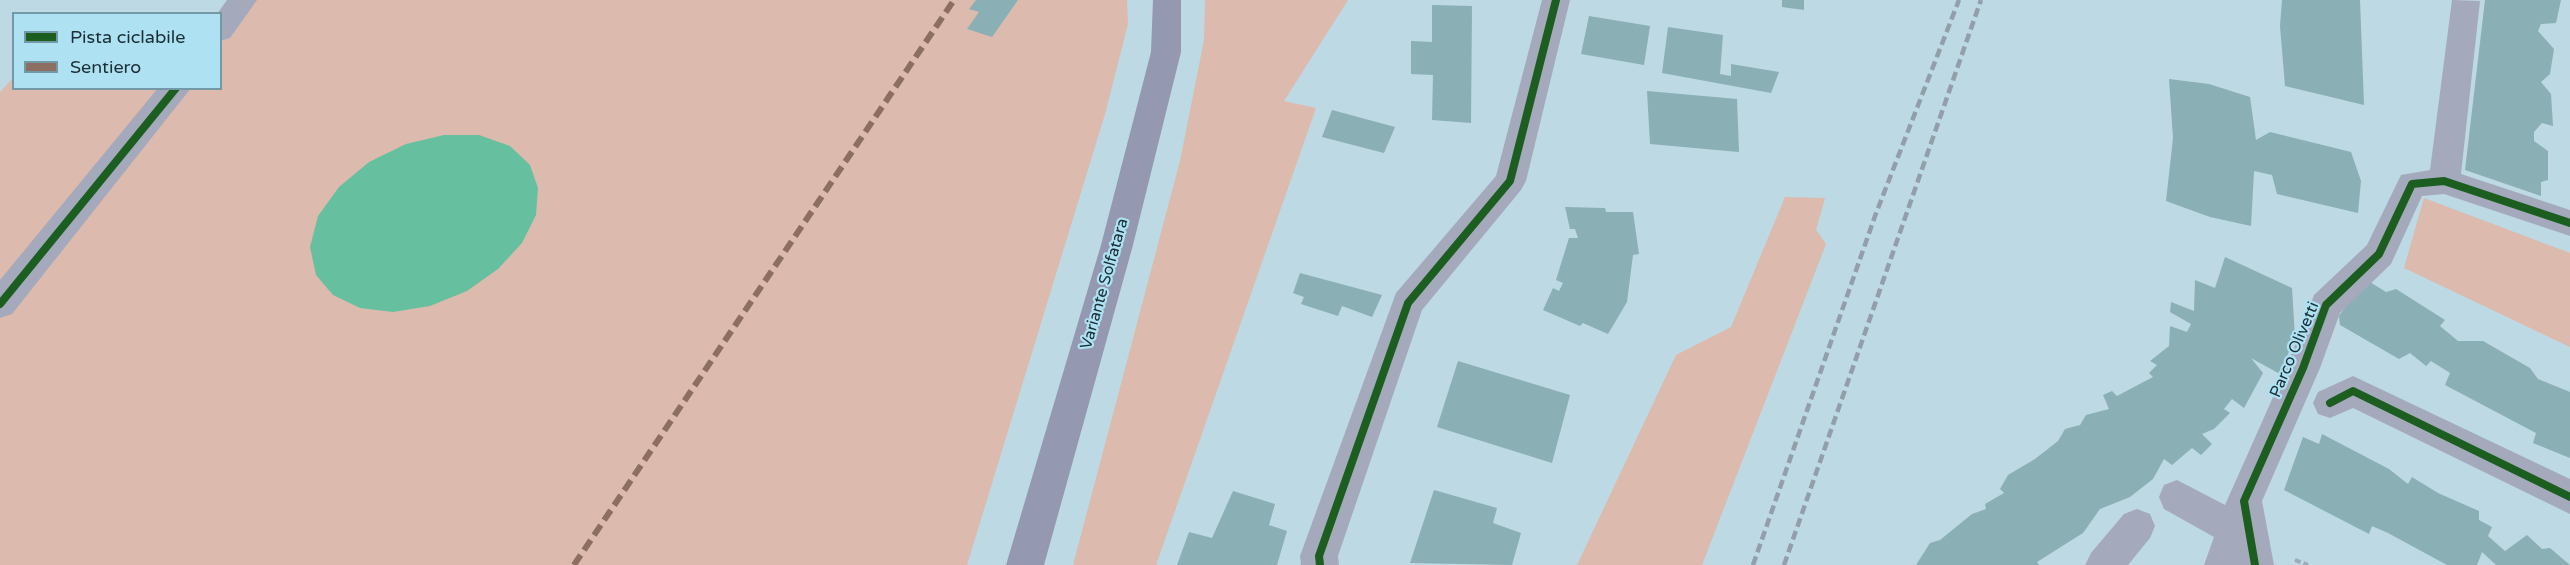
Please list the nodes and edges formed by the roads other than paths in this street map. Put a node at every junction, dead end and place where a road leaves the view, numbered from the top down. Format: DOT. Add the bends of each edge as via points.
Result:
graph roads {
  1 [pos="243,0"];
  2 [pos="1167,0"];
  3 [pos="1556,0"];
  4 [pos="2466,1"];
  5 [pos="222,27"];
  6 [pos="174,90"];
  7 [pos="2444,182"];
  8 [pos="2570,223"];
  9 [pos="0,304"];
  10 [pos="2330,403"];
  11 [pos="2177,497"];
  12 [pos="2570,497"];
  13 [pos="2240,515"];
  14 [pos="2137,526"];
  15 [pos="1025,565"];
  16 [pos="1320,565"];
  17 [pos="2103,565"];
  18 [pos="2223,565"];
  19 [pos="2255,565"];
  1 -- 5 [label="street"];
  2 -- 15 [label="main road, Variante Solfatara" via="1166,52 1117,245"];
  3 -- 16 [label="street" via="1510,181 1408,303 1319,556"];
  4 -- 7 [label="street"];
  6 -- 9 [label="street"];
  7 -- 8 [label="street, Parco Olivetti"];
  7 -- 13 [label="street, Parco Olivetti" via="2412,184 2379,254 2326,305"];
  10 -- 12 [label="street" via="2353,391"];
  11 -- 13 [label="street"];
  13 -- 18 [label="street"];
  13 -- 19 [label="street"];
  14 -- 17 [label="street"];
}
